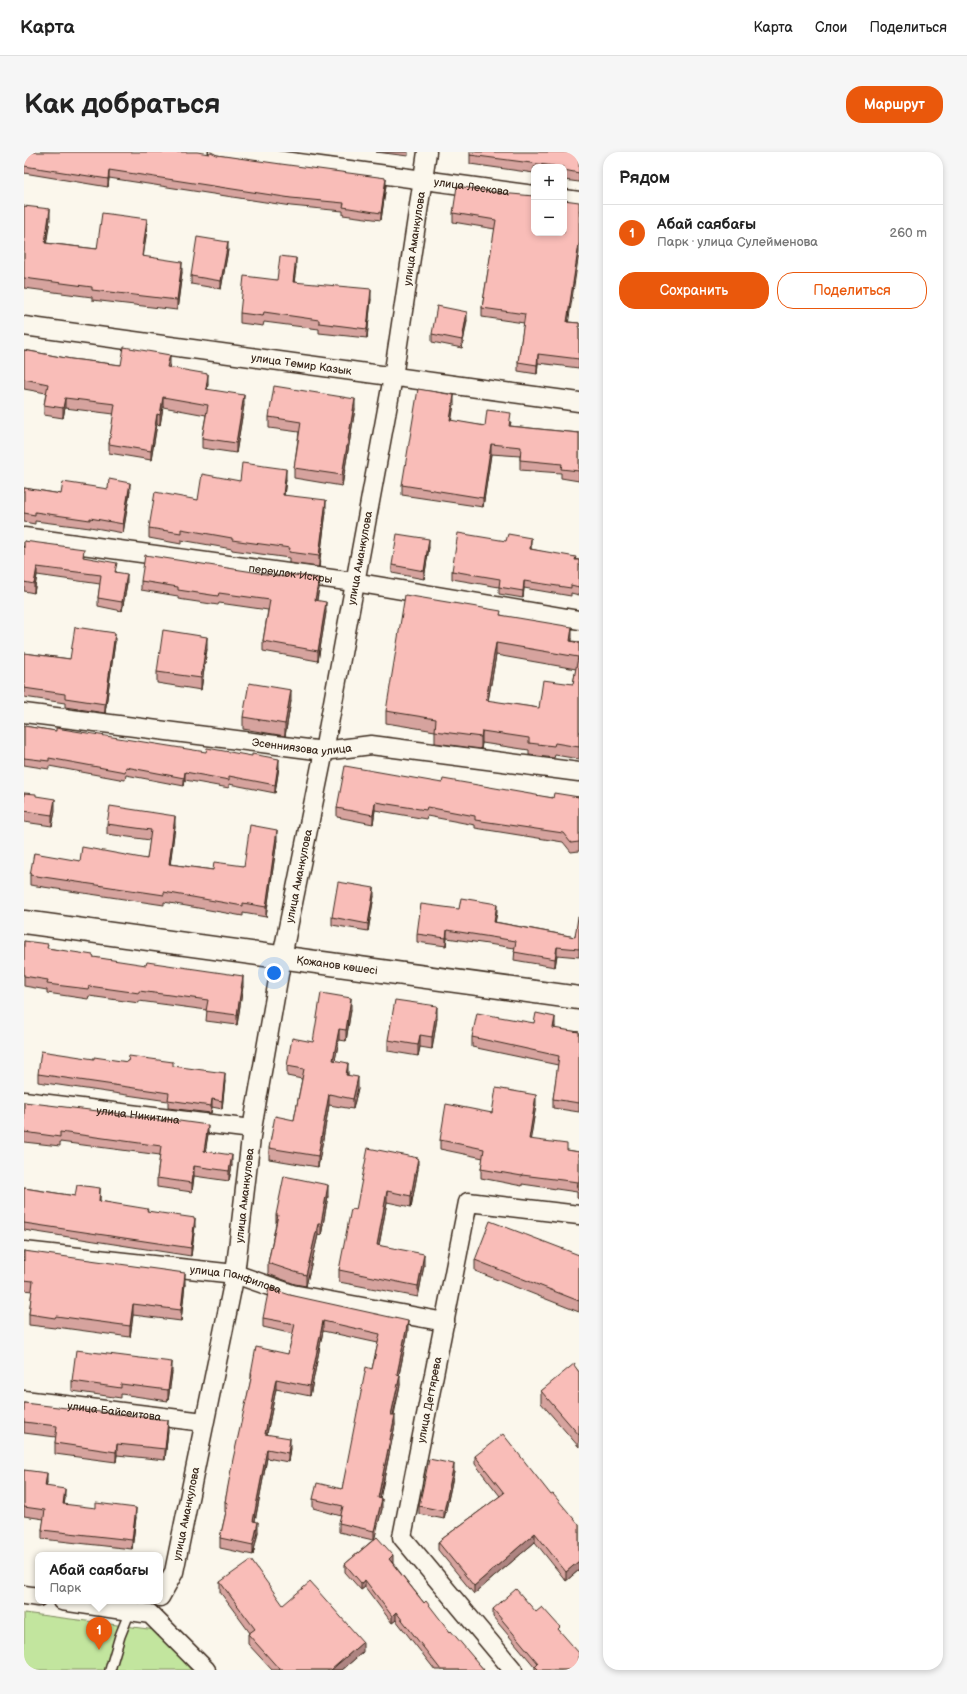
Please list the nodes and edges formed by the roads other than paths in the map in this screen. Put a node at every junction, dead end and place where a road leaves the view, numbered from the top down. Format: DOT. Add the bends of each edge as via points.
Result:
graph roads {
  1 [pos="218,152"];
  2 [pos="426,152"];
  3 [pos="421,180"];
  4 [pos="531,195"];
  5 [pos="567,199"];
  6 [pos="579,201"];
  7 [pos="24,326"];
  8 [pos="392,377"];
  9 [pos="579,402"];
  10 [pos="24,537"];
  11 [pos="354,582"];
  12 [pos="579,620"];
  13 [pos="24,712"];
  14 [pos="324,751"];
  15 [pos="579,772"];
  16 [pos="24,922"];
  17 [pos="282,956"];
  18 [pos="579,998"];
  19 [pos="24,1101"];
  20 [pos="252,1129"];
  21 [pos="579,1214"];
  22 [pos="24,1251"];
  23 [pos="235,1274"];
  24 [pos="445,1322"];
  25 [pos="24,1400"];
  26 [pos="204,1422"];
  27 [pos="163,1592"];
  28 [pos="24,1595"];
  29 [pos="35,1597"];
  30 [pos="82,1604"];
  31 [pos="154,1608"];
  32 [pos="130,1611"];
  33 [pos="110,1670"];
  34 [pos="206,1670"];
  35 [pos="513,1670"];
  1 -- 3 [label="street, улица Лескова"];
  2 -- 3 [label="street, улица Аманкулова"];
  3 -- 4 [label="street, улица Лескова"];
  3 -- 8 [label="street, улица Аманкулова"];
  5 -- 6 [label="street"];
  7 -- 8 [label="street, улица Темир Казык"];
  8 -- 9 [label="street, улица Темир Казык"];
  8 -- 11 [label="street, улица Аманкулова"];
  10 -- 11 [label="street, переулок Искры"];
  11 -- 12 [label="street, переулок Искры"];
  11 -- 14 [label="street, улица Аманкулова"];
  13 -- 14 [label="street, Эсенниязова улица"];
  14 -- 15 [label="street, Эсенниязова улица" via="371,744"];
  14 -- 17 [label="street, улица Аманкулова"];
  16 -- 17 [label="main road, Қожанов көшесі"];
  17 -- 18 [label="main road, Қожанов көшесі"];
  17 -- 20 [label="street, улица Аманкулова"];
  19 -- 20 [label="street, улица Никитина"];
  20 -- 23 [label="street, улица Аманкулова"];
  21 -- 24 [label="street, улица Дегтярева" via="468,1202"];
  22 -- 23 [label="street, улица Панфилова"];
  23 -- 24 [label="street, улица Панфилова" via="292,1294"];
  23 -- 26 [label="street, улица Аманкулова"];
  24 -- 35 [label="street, улица Дегтярева" via="402,1537"];
  25 -- 26 [label="street, улица Байсеитова"];
  26 -- 27 [label="street, улица Аманкулова" via="174,1572"];
  28 -- 29 [label="street"];
  30 -- 32 [label="street"];
  31 -- 32 [label="street"];
  31 -- 34 [label="street"];
  32 -- 33 [label="lane"];
}
